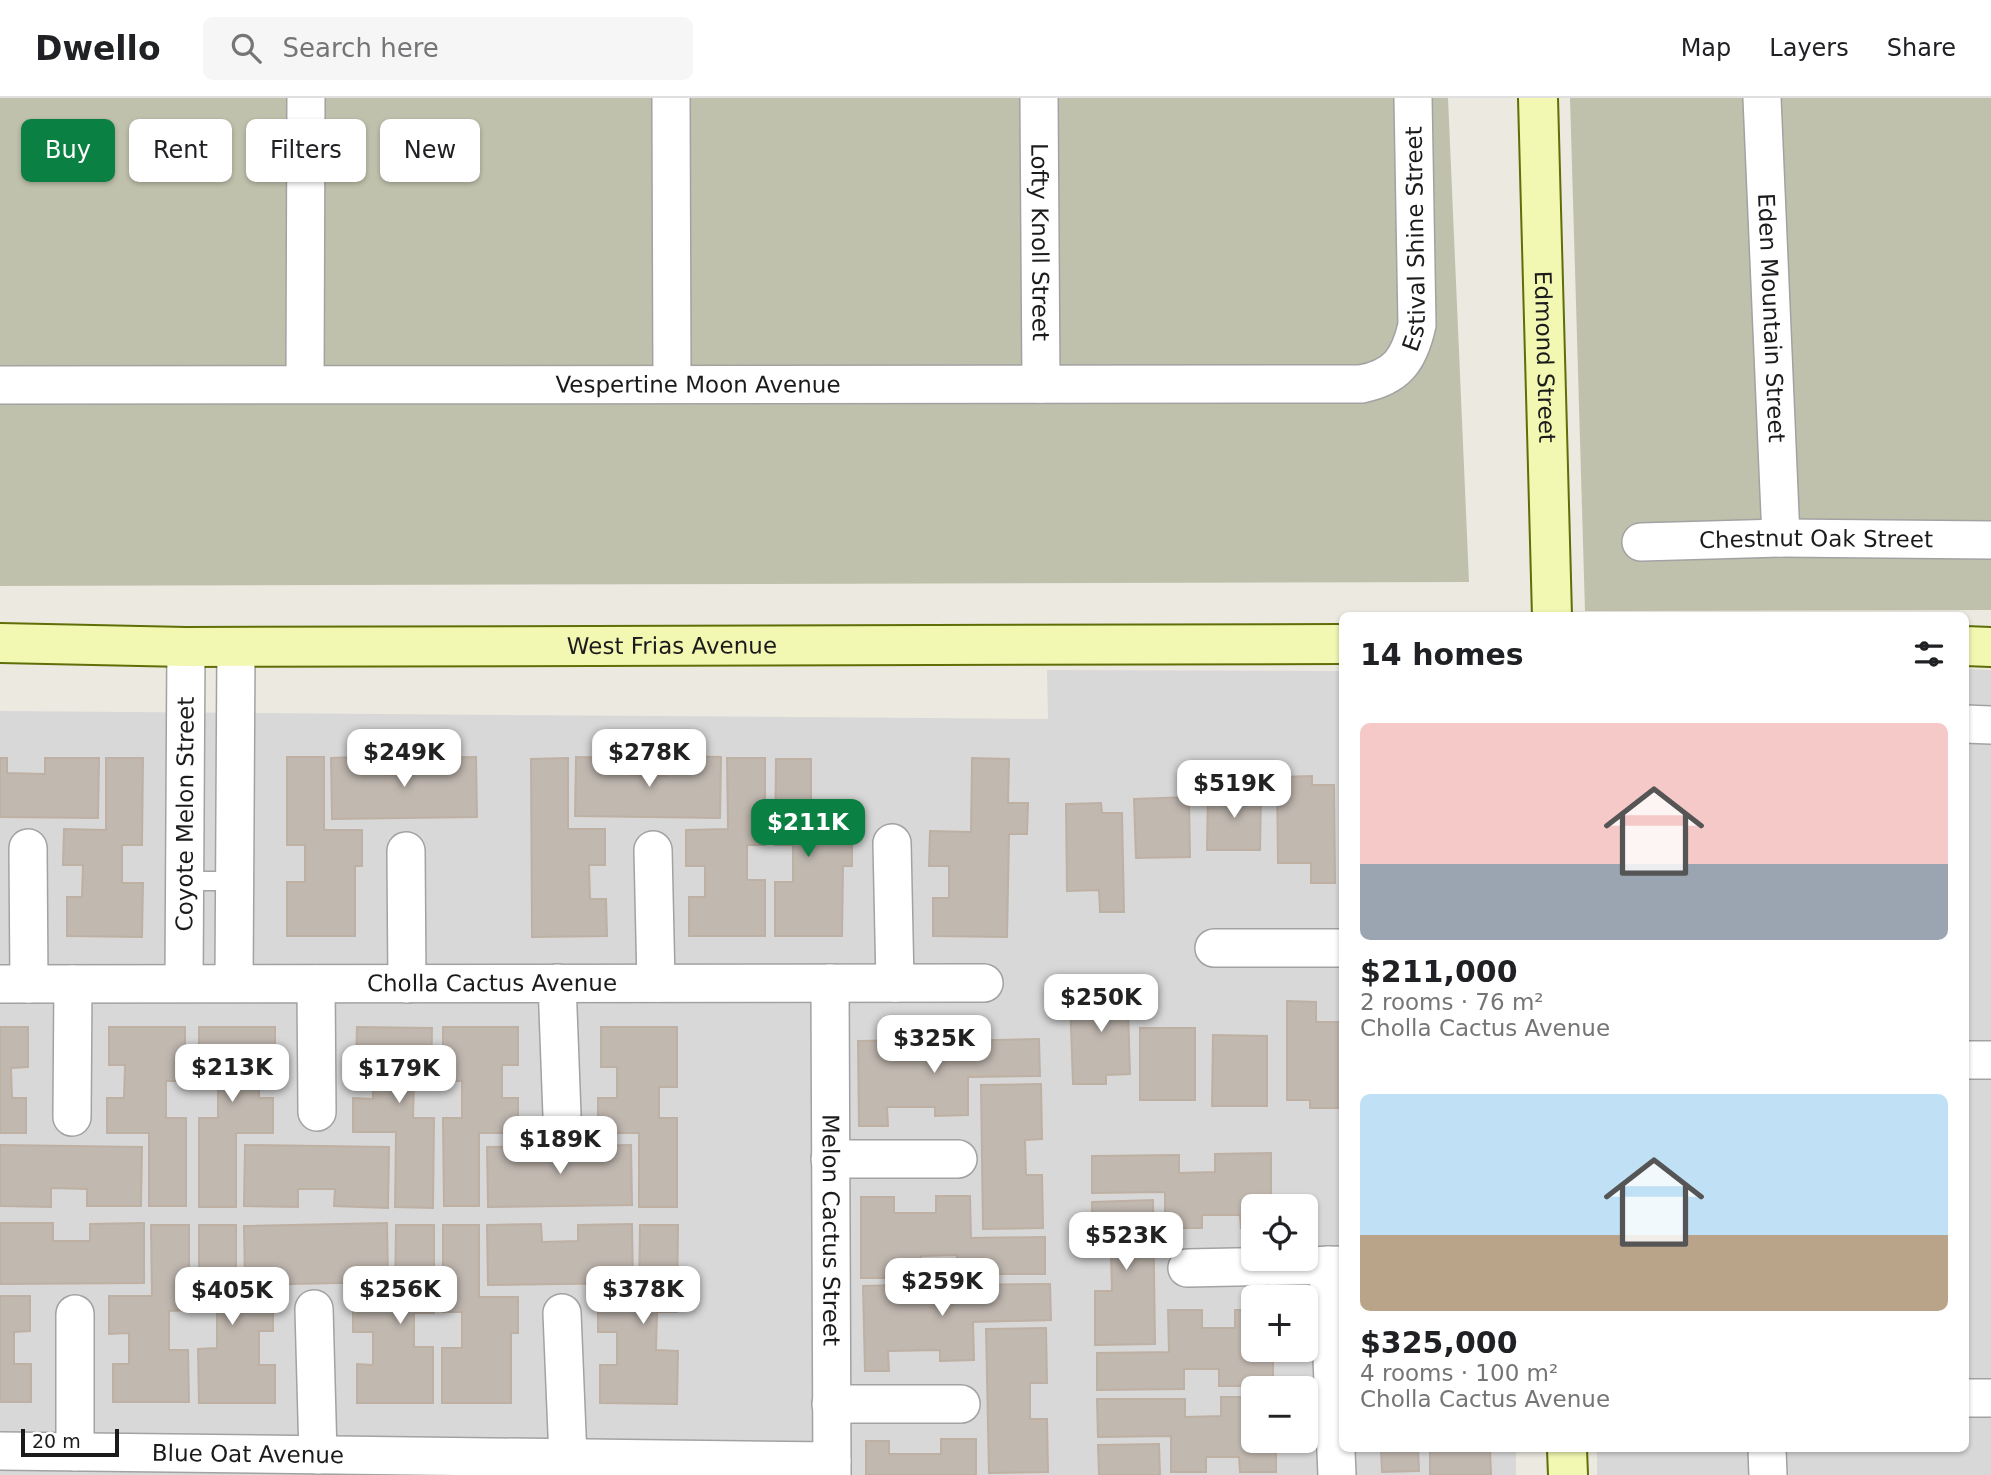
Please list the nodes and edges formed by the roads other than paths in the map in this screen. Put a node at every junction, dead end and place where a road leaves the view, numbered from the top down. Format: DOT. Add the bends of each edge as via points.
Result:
graph roads {
  1 [pos="306,98"];
  2 [pos="671,98"];
  3 [pos="1039,98"];
  4 [pos="1413,98"];
  5 [pos="1538,98"];
  6 [pos="1762,98"];
  7 [pos="1393,372"];
  8 [pos="305,384"];
  9 [pos="672,384"];
  10 [pos="1041,384"];
  11 [pos="0,385"];
  12 [pos="1782,538"];
  13 [pos="1991,540"];
  14 [pos="1641,542"];
  15 [pos="1552,612"];
  16 [pos="0,643"];
  17 [pos="1339,644"];
  18 [pos="1969,646"];
  19 [pos="1991,646"];
  20 [pos="186,647"];
  21 [pos="236,647"];
  22 [pos="1969,724"];
  23 [pos="1991,725"];
  24 [pos="892,843"];
  25 [pos="28,848"];
  26 [pos="653,850"];
  27 [pos="406,851"];
  28 [pos="186,881"];
  29 [pos="235,881"];
  30 [pos="1214,948"];
  31 [pos="1339,948"];
  32 [pos="184,982"];
  33 [pos="234,982"];
  34 [pos="557,983"];
  35 [pos="656,983"];
  36 [pos="830,983"];
  37 [pos="895,983"];
  38 [pos="984,983"];
  39 [pos="15,984"];
  40 [pos="73,984"];
  41 [pos="316,984"];
  42 [pos="407,984"];
  43 [pos="1969,1060"];
  44 [pos="1991,1060"];
  45 [pos="317,1112"];
  46 [pos="562,1115"];
  47 [pos="72,1116"];
  48 [pos="830,1159"];
  49 [pos="958,1159"];
  50 [pos="1335,1265"];
  51 [pos="1187,1268"];
  52 [pos="314,1309"];
  53 [pos="562,1313"];
  54 [pos="75,1314"];
  55 [pos="1969,1398"];
  56 [pos="1991,1398"];
  57 [pos="831,1404"];
  58 [pos="961,1404"];
  59 [pos="0,1451"];
  60 [pos="75,1452"];
  61 [pos="1567,1452"];
  62 [pos="1767,1452"];
  63 [pos="318,1455"];
  64 [pos="568,1458"];
  65 [pos="164,1464"];
  66 [pos="405,1465"];
  67 [pos="649,1467"];
  68 [pos="832,1468"];
  69 [pos="1337,1475"];
  70 [pos="1568,1475"];
  71 [pos="1768,1475"];
  1 -- 8 [label="street"];
  2 -- 9 [label="street"];
  3 -- 10 [label="street, Lofty Knoll Street"];
  4 -- 7 [label="street, Estival Shine Street" via="1417,325 1407,357"];
  5 -- 15 [label="street, Edmond Street"];
  6 -- 12 [label="street, Eden Mountain Street"];
  7 -- 10 [label="street, Vespertine Moon Avenue" via="1361,384"];
  8 -- 9 [label="street, Vespertine Moon Avenue"];
  8 -- 11 [label="street, Vespertine Moon Avenue"];
  9 -- 10 [label="street, Vespertine Moon Avenue"];
  12 -- 13 [label="street, Chestnut Oak Street"];
  12 -- 14 [label="street, Chestnut Oak Street"];
  16 -- 20 [label="street, West Frias Avenue"];
  17 -- 21 [label="street, West Frias Avenue"];
  18 -- 19 [label="street"];
  20 -- 21 [label="street, West Frias Avenue"];
  20 -- 28 [label="street, Coyote Melon Street"];
  21 -- 29 [label="street"];
  22 -- 23 [label="street"];
  24 -- 37 [label="street"];
  25 -- 39 [label="street"];
  26 -- 35 [label="street"];
  27 -- 42 [label="street"];
  28 -- 29 [label="lane"];
  28 -- 32 [label="street, Coyote Melon Street"];
  29 -- 33 [label="street"];
  30 -- 31 [label="street"];
  32 -- 33 [label="street, Cholla Cactus Avenue"];
  32 -- 40 [label="street, Cholla Cactus Avenue"];
  33 -- 41 [label="street, Cholla Cactus Avenue"];
  34 -- 35 [label="street, Cholla Cactus Avenue"];
  34 -- 42 [label="street, Cholla Cactus Avenue"];
  34 -- 46 [label="street"];
  35 -- 36 [label="street, Cholla Cactus Avenue"];
  36 -- 37 [label="street, Cholla Cactus Avenue"];
  36 -- 48 [label="street, Melon Cactus Street"];
  37 -- 38 [label="street, Cholla Cactus Avenue"];
  39 -- 40 [label="street, Cholla Cactus Avenue"];
  40 -- 47 [label="street"];
  41 -- 42 [label="street, Cholla Cactus Avenue"];
  41 -- 45 [label="street"];
  43 -- 44 [label="street"];
  48 -- 49 [label="street"];
  48 -- 57 [label="street, Melon Cactus Street"];
  50 -- 51 [label="street"];
  50 -- 69 [label="street"];
  52 -- 63 [label="street"];
  53 -- 64 [label="street"];
  54 -- 60 [label="street"];
  55 -- 56 [label="street"];
  57 -- 58 [label="street"];
  57 -- 68 [label="street, Melon Cactus Street"];
  59 -- 60 [label="street, Blue Oat Avenue"];
  60 -- 65 [label="street, Blue Oat Avenue"];
  61 -- 70 [label="street"];
  62 -- 71 [label="street"];
  63 -- 65 [label="street, Blue Oat Avenue"];
  63 -- 66 [label="street, Blue Oat Avenue"];
  64 -- 66 [label="street, Blue Oat Avenue"];
  64 -- 67 [label="street, Blue Oat Avenue"];
  67 -- 68 [label="street, Blue Oat Avenue"];
}
